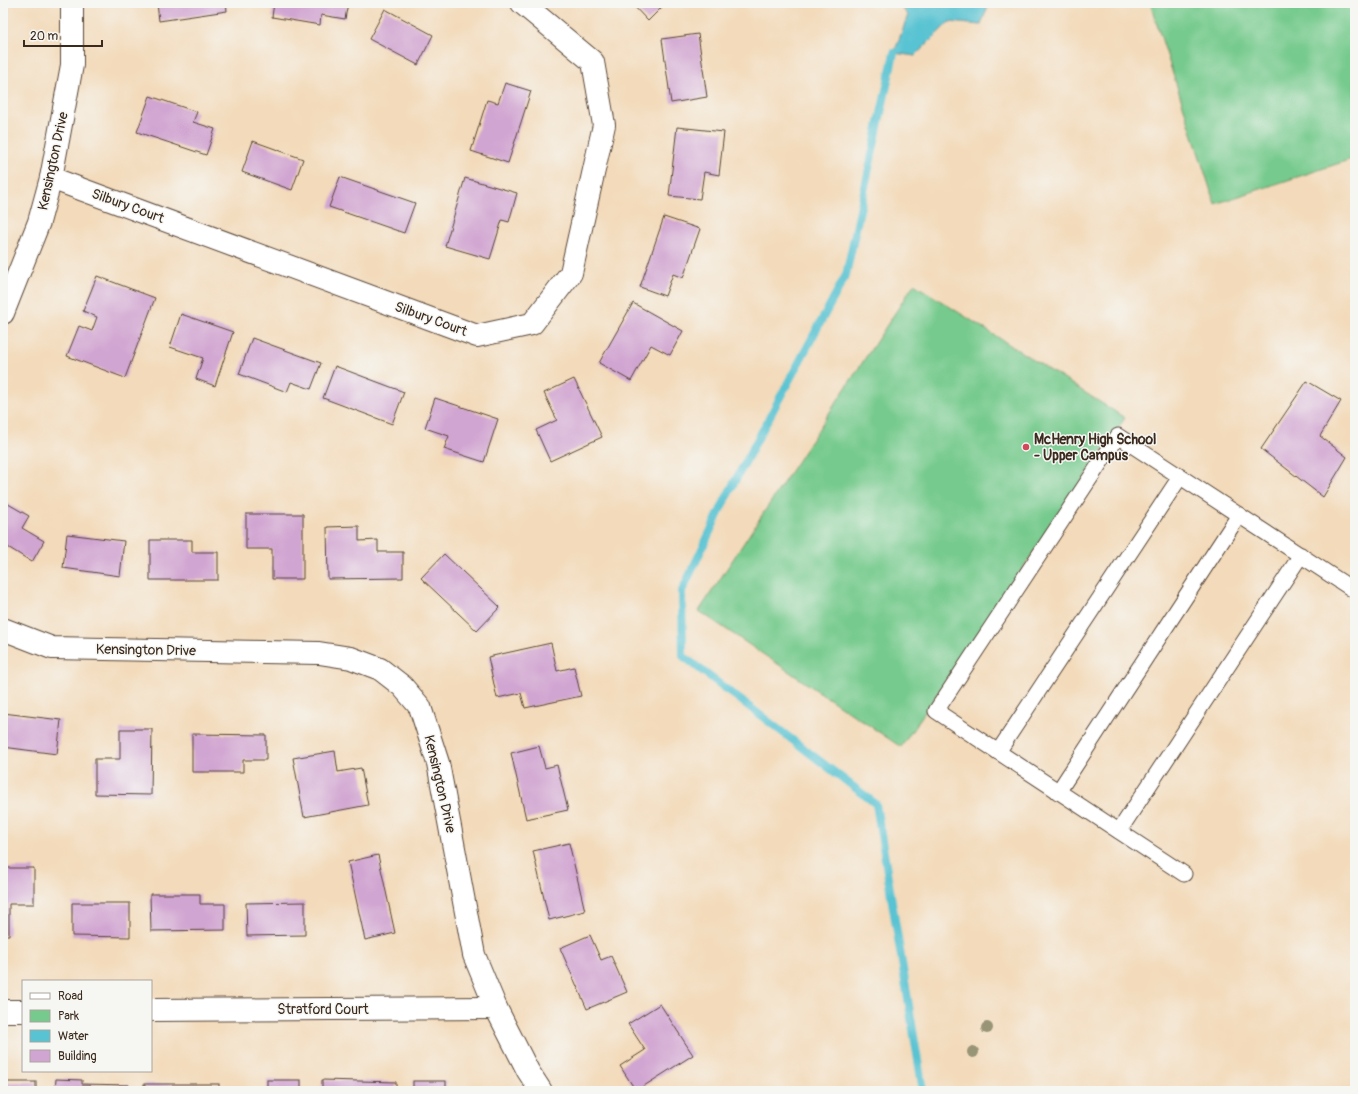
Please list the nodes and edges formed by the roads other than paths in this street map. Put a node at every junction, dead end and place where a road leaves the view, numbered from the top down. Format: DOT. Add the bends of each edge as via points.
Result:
graph roads {
  1 [pos="72,3"];
  2 [pos="522,3"];
  3 [pos="51,178"];
  4 [pos="3,313"];
  5 [pos="1180,476"];
  6 [pos="1239,515"];
  7 [pos="1301,556"];
  8 [pos="1355,590"];
  9 [pos="3,629"];
  10 [pos="998,752"];
  11 [pos="1058,792"];
  12 [pos="1119,831"];
  13 [pos="1184,874"];
  14 [pos="496,1008"];
  15 [pos="152,1010"];
  16 [pos="3,1011"];
  17 [pos="22,1011"];
  18 [pos="541,1091"];
  1 -- 3 [label="street, Kensington Drive" via="72,65"];
  2 -- 3 [label="street, Silbury Court" via="594,62 604,125 571,272 532,324 477,336"];
  3 -- 4 [label="street, Kensington Drive" via="39,222"];
  5 -- 6 [label="lane"];
  5 -- 10 [label="lane"];
  5 -- 10 [label="lane" via="1118,436 936,711"];
  6 -- 7 [label="lane"];
  6 -- 11 [label="lane"];
  7 -- 8 [label="lane"];
  7 -- 12 [label="lane"];
  9 -- 14 [label="street, Kensington Drive" via="52,648 319,653 351,658 386,673 402,686 420,707 438,762 474,955"];
  10 -- 11 [label="lane"];
  11 -- 12 [label="lane"];
  12 -- 13 [label="lane"];
  14 -- 15 [label="street, Stratford Court"];
  14 -- 18 [label="street, Kensington Drive"];
  16 -- 17 [label="street"];
}
